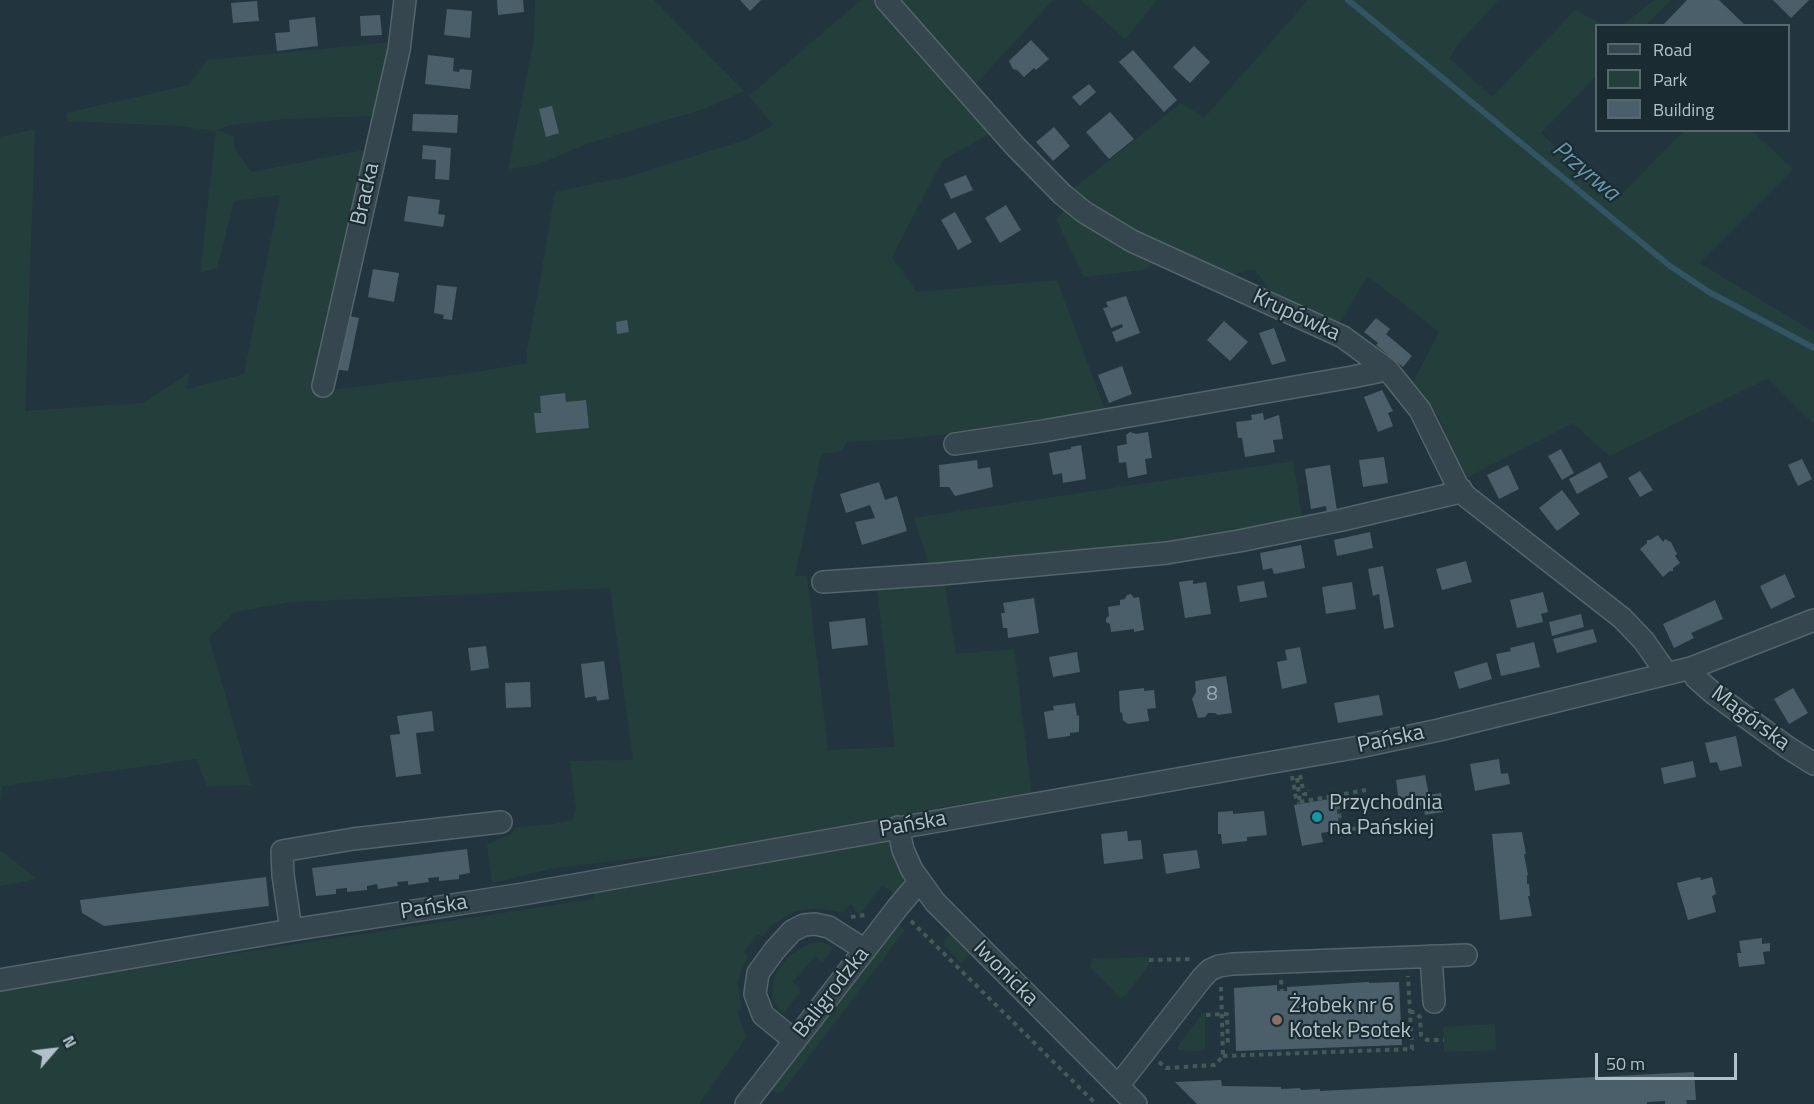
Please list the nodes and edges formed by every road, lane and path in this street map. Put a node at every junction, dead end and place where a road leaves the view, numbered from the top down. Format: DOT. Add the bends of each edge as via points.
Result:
graph roads {
  1 [pos="405,0"];
  2 [pos="886,0"];
  3 [pos="1382,365"];
  4 [pos="323,386"];
  5 [pos="955,444"];
  6 [pos="1461,489"];
  7 [pos="823,582"];
  8 [pos="1814,620"];
  9 [pos="1691,668"];
  10 [pos="1667,674"];
  11 [pos="1289,760"];
  12 [pos="1814,764"];
  13 [pos="1309,790"];
  14 [pos="1366,790"];
  15 [pos="1336,796"];
  16 [pos="1300,802"];
  17 [pos="501,822"];
  18 [pos="1373,825"];
  19 [pos="898,827"];
  20 [pos="483,838"];
  21 [pos="283,864"];
  22 [pos="920,882"];
  23 [pos="906,916"];
  24 [pos="291,930"];
  25 [pos="865,950"];
  26 [pos="1466,955"];
  27 [pos="1431,956"];
  28 [pos="1149,960"];
  29 [pos="1210,970"];
  30 [pos="1408,976"];
  31 [pos="0,980"];
  32 [pos="1434,1002"];
  33 [pos="1410,1012"];
  34 [pos="1206,1015"];
  35 [pos="1222,1017"];
  36 [pos="1444,1040"];
  37 [pos="795,1041"];
  38 [pos="1227,1053"];
  39 [pos="1154,1058"];
  40 [pos="1118,1086"];
  41 [pos="746,1104"];
  42 [pos="1096,1104"];
  43 [pos="1136,1104"];
  1 -- 4 [label="street, Bracka" via="399,50"];
  2 -- 3 [label="street, Krupówka" via="1022,153 1084,212 1132,241 1335,333"];
  3 -- 5 [label="street" via="1377,372 1330,381"];
  3 -- 6 [label="street, Krupówka" via="1420,410"];
  6 -- 7 [label="street" via="1342,520 1167,553"];
  6 -- 10 [label="street, Krupówka" via="1622,618"];
  8 -- 9 [label="street, Pańska"];
  9 -- 10 [label="street, Pańska"];
  9 -- 12 [label="street, Magórska" via="1713,693"];
  10 -- 11 [label="street, Pańska" via="1439,730"];
  11 -- 16 [label="path"];
  11 -- 19 [label="street, Pańska"];
  13 -- 16 [label="path" via="1304,794 1300,773 1296,774"];
  14 -- 15 [label="path"];
  15 -- 16 [label="path"];
  15 -- 18 [label="path" via="1342,831"];
  17 -- 21 [label="street" via="301,847 282,851"];
  19 -- 22 [label="street, Iwonicka" via="903,850"];
  19 -- 24 [label="street, Pańska" via="523,894"];
  20 -- 21 [label="street"];
  21 -- 24 [label="street"];
  22 -- 25 [label="street, Baligrodzka"];
  22 -- 40 [label="street, Iwonicka" via="963,932"];
  23 -- 42 [label="path"];
  24 -- 31 [label="street, Pańska"];
  25 -- 37 [label="street, Baligrodzka"];
  25 -- 37 [label="street" via="829,927 816,924 792,931 774,951 758,973 755,994 763,1015"];
  26 -- 27 [label="street"];
  27 -- 29 [label="street" via="1232,963"];
  27 -- 32 [label="street"];
  28 -- 29 [label="path" via="1197,958"];
  29 -- 40 [label="street"];
  30 -- 33 [label="path"];
  33 -- 36 [label="path" via="1420,1017 1421,1035 1427,1040"];
  33 -- 38 [label="path" via="1412,1049"];
  34 -- 38 [label="path" via="1227,1014"];
  35 -- 38 [label="path"];
  37 -- 41 [label="street, Baligrodzka"];
  38 -- 39 [label="path" via="1215,1065 1166,1068"];
  40 -- 43 [label="street, Iwonicka"];
}
